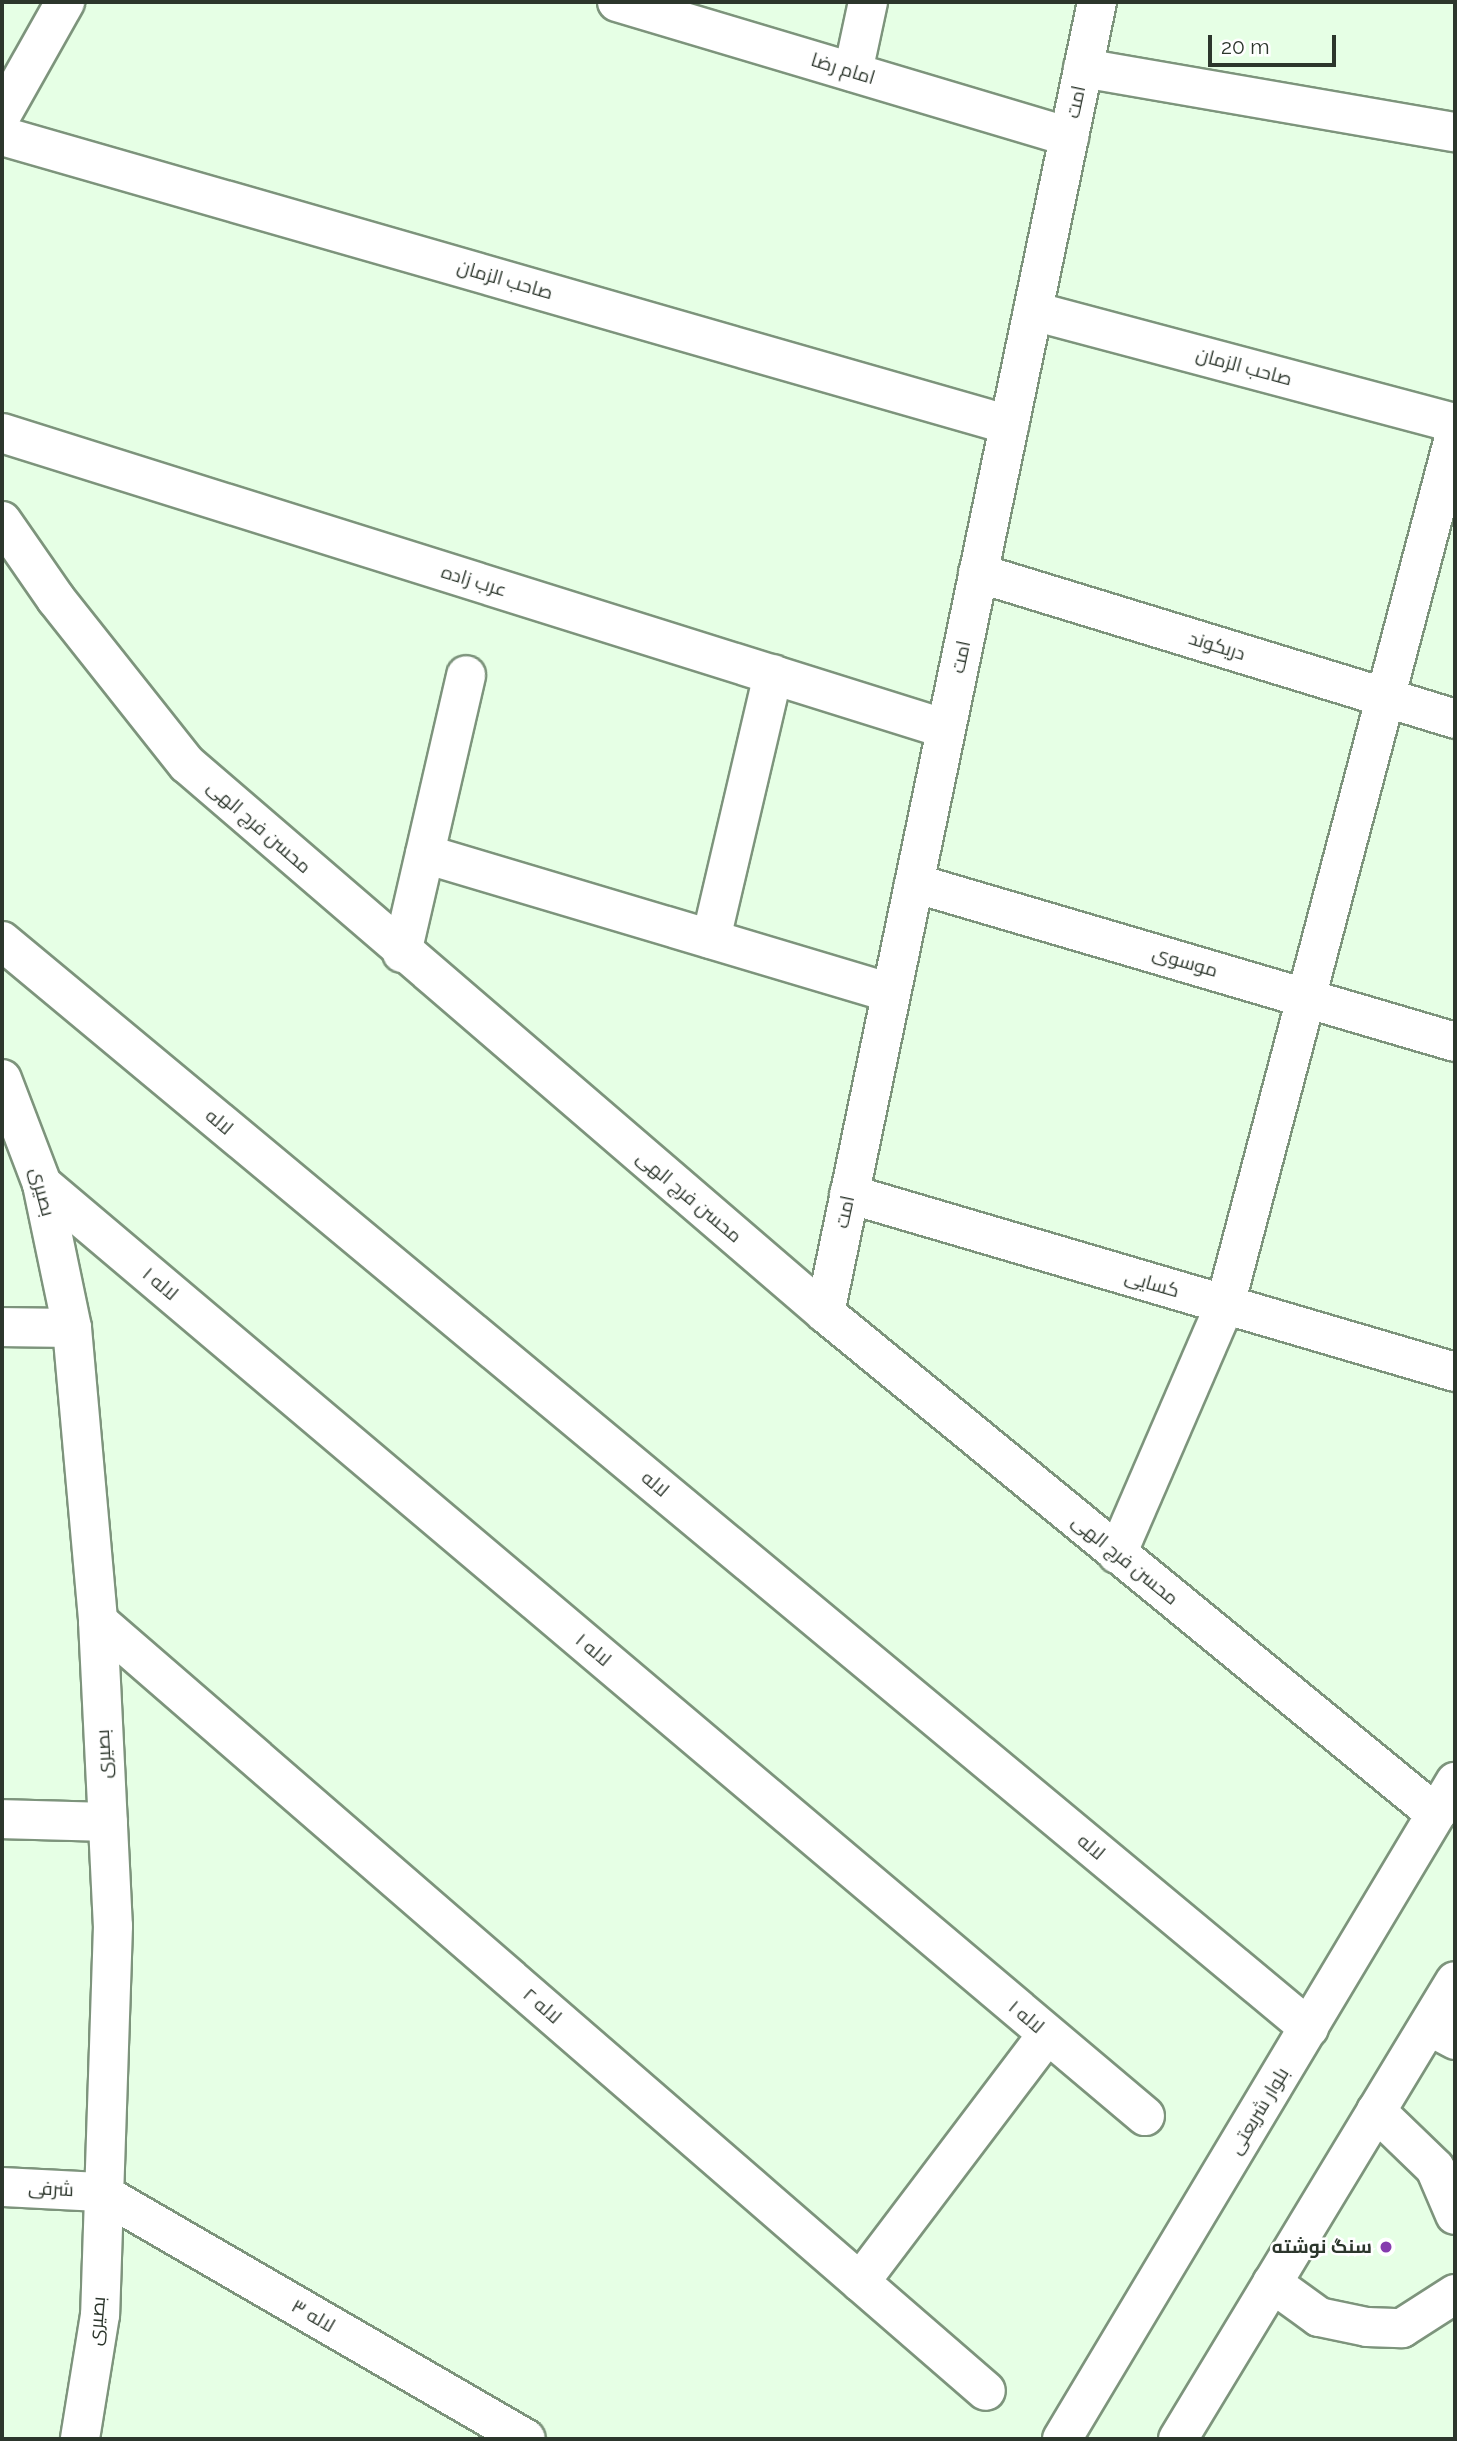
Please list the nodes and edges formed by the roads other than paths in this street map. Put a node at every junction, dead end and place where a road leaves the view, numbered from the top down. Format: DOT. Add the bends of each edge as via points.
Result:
graph roads {
  1 [pos="65,2"];
  2 [pos="617,2"];
  3 [pos="868,2"];
  4 [pos="1097,2"];
  5 [pos="1083,68"];
  6 [pos="853,72"];
  7 [pos="2,114"];
  8 [pos="1455,132"];
  9 [pos="2,136"];
  10 [pos="1069,137"];
  11 [pos="1032,311"];
  12 [pos="1455,423"];
  13 [pos="1009,425"];
  14 [pos="2,433"];
  15 [pos="1455,434"];
  16 [pos="2,521"];
  17 [pos="978,573"];
  18 [pos="774,674"];
  19 [pos="466,676"];
  20 [pos="1384,698"];
  21 [pos="1455,719"];
  22 [pos="946,729"];
  23 [pos="425,854"];
  24 [pos="914,883"];
  25 [pos="711,939"];
  26 [pos="2,941"];
  27 [pos="402,953"];
  28 [pos="891,993"];
  29 [pos="1306,998"];
  30 [pos="1455,1042"];
  31 [pos="2,1079"];
  32 [pos="42,1184"];
  33 [pos="849,1194"];
  34 [pos="1225,1305"];
  35 [pos="825,1313"];
  36 [pos="2,1327"];
  37 [pos="72,1328"];
  38 [pos="1455,1372"];
  39 [pos="1117,1554"];
  40 [pos="98,1621"];
  41 [pos="1455,1782"];
  42 [pos="1436,1814"];
  43 [pos="2,1819"];
  44 [pos="108,1822"];
  45 [pos="1455,1981"];
  46 [pos="1309,2028"];
  47 [pos="1442,2033"];
  48 [pos="1047,2035"];
  49 [pos="1376,2111"];
  50 [pos="1145,2116"];
  51 [pos="2,2187"];
  52 [pos="100,2192"];
  53 [pos="1455,2216"];
  54 [pos="860,2282"];
  55 [pos="1272,2283"];
  56 [pos="1455,2294"];
  57 [pos="986,2391"];
  58 [pos="80,2439"];
  59 [pos="526,2439"];
  60 [pos="1062,2439"];
  61 [pos="1178,2439"];
  1 -- 7 [label="street"];
  2 -- 6 [label="street, امام رضا"];
  3 -- 6 [label="street"];
  4 -- 5 [label="street, امت"];
  5 -- 8 [label="street"];
  5 -- 10 [label="street, امت"];
  6 -- 10 [label="street, امام رضا"];
  9 -- 13 [label="street, صاحب الزمان"];
  10 -- 11 [label="street, امت"];
  11 -- 12 [label="street, صاحب الزمان"];
  11 -- 13 [label="street, امت"];
  13 -- 17 [label="street, امت"];
  14 -- 18 [label="street, عرب زاده"];
  15 -- 20 [label="street"];
  16 -- 27 [label="street, محسن فرج الهی" via="187,764"];
  17 -- 20 [label="street, دریکوند"];
  17 -- 22 [label="street, امت"];
  18 -- 22 [label="street, عرب زاده"];
  18 -- 25 [label="street"];
  19 -- 23 [label="street"];
  20 -- 21 [label="street, دریکوند"];
  20 -- 29 [label="street"];
  22 -- 24 [label="street, امت"];
  23 -- 25 [label="street"];
  23 -- 27 [label="street"];
  24 -- 28 [label="street, امت"];
  24 -- 29 [label="street, موسوی"];
  25 -- 28 [label="street"];
  26 -- 46 [label="street, لاله"];
  27 -- 35 [label="street, محسن فرج الهی"];
  28 -- 33 [label="street, امت"];
  29 -- 30 [label="street, موسوی"];
  29 -- 34 [label="street"];
  31 -- 32 [label="street, بصیری"];
  32 -- 37 [label="street, بصیری"];
  32 -- 48 [label="street, لاله ۱"];
  33 -- 34 [label="street, کسایی"];
  33 -- 35 [label="street, امت"];
  34 -- 38 [label="street, کسایی"];
  34 -- 39 [label="street"];
  35 -- 39 [label="street, محسن فرج الهی"];
  36 -- 37 [label="street"];
  37 -- 40 [label="street, بصیری"];
  39 -- 42 [label="street, محسن فرج الهی"];
  40 -- 44 [label="street, بصیری"];
  40 -- 54 [label="street, لاله ۲"];
  41 -- 42 [label="street, بلوار شریعتی"];
  42 -- 46 [label="street, بلوار شریعتی"];
  43 -- 44 [label="street"];
  44 -- 52 [label="street, بصیری" via="113,1926"];
  45 -- 47 [label="street"];
  46 -- 60 [label="street, بلوار شریعتی"];
  47 -- 49 [label="street"];
  48 -- 50 [label="street, لاله ۱"];
  48 -- 54 [label="street"];
  49 -- 53 [label="street" via="1435,2168"];
  49 -- 55 [label="street"];
  51 -- 52 [label="street, شرفی"];
  52 -- 58 [label="street, بصیری" via="100,2315"];
  52 -- 59 [label="street, لاله ۳"];
  54 -- 57 [label="street, لاله ۲"];
  55 -- 56 [label="street" via="1319,2317 1367,2327 1402,2329"];
  55 -- 61 [label="street"];
}
